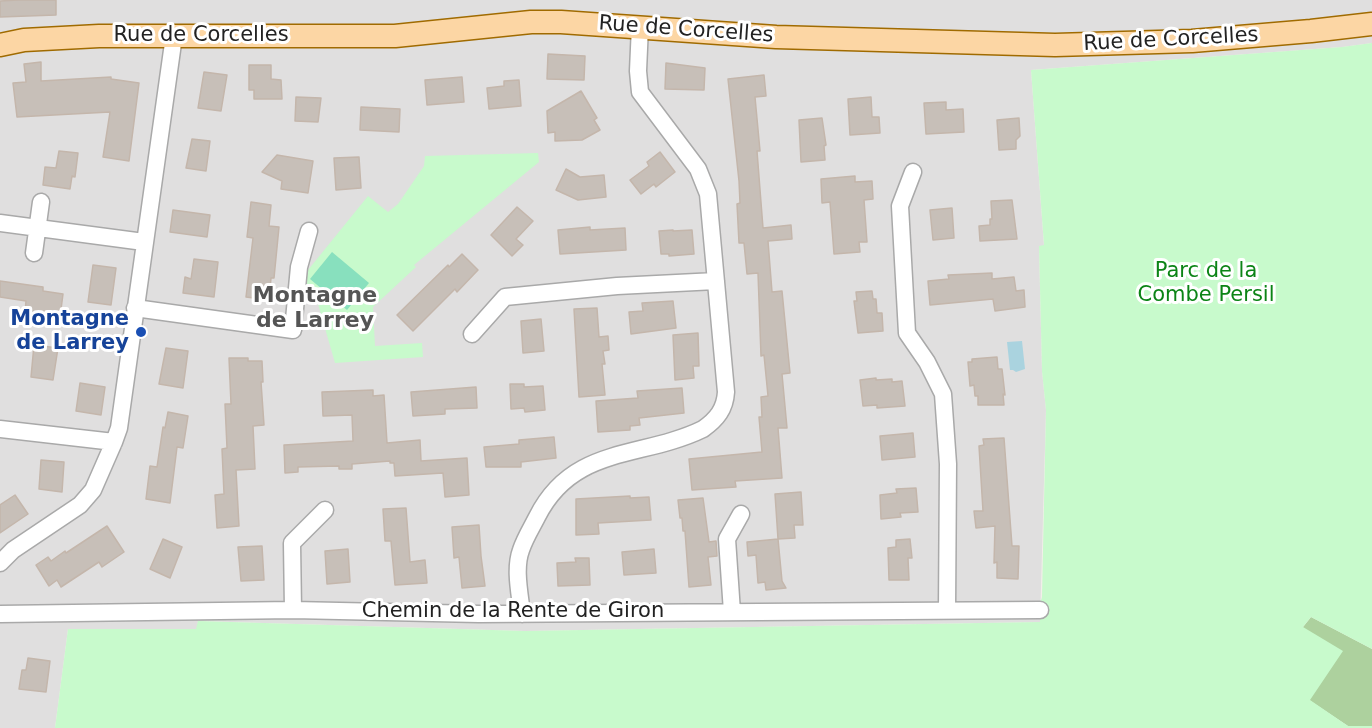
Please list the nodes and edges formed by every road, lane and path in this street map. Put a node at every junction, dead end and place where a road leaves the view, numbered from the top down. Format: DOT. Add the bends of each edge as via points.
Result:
graph roads {
  1 [pos="1372,24"];
  2 [pos="640,26"];
  3 [pos="174,36"];
  4 [pos="0,45"];
  5 [pos="913,172"];
  6 [pos="41,202"];
  7 [pos="0,223"];
  8 [pos="38,228"];
  9 [pos="309,231"];
  10 [pos="144,242"];
  11 [pos="34,253"];
  12 [pos="716,280"];
  13 [pos="135,308"];
  14 [pos="472,334"];
  15 [pos="0,429"];
  16 [pos="114,442"];
  17 [pos="325,510"];
  18 [pos="741,514"];
  19 [pos="0,563"];
  20 [pos="293,609"];
  21 [pos="947,610"];
  22 [pos="1040,610"];
  23 [pos="732,612"];
  24 [pos="522,614"];
  25 [pos="0,615"];
  1 -- 2 [label="main road, Rue de Corcelles" via="1192,41 1055,45 776,37"];
  2 -- 3 [label="main road, Rue de Corcelles" via="531,22 395,36"];
  2 -- 12 [label="street" via="640,92 702,178 708,194"];
  3 -- 4 [label="main road, Rue de Corcelles" via="99,36"];
  3 -- 10 [label="street"];
  5 -- 21 [label="street" via="900,206 907,333 943,394 948,465"];
  6 -- 8 [label="street"];
  7 -- 8 [label="street"];
  8 -- 10 [label="street"];
  8 -- 11 [label="street"];
  9 -- 13 [label="street" via="299,267 293,330"];
  10 -- 13 [label="street"];
  12 -- 14 [label="street" via="505,297"];
  12 -- 24 [label="street" via="726,392 722,410 713,422 697,432 593,463 560,483 545,501 520,552"];
  13 -- 16 [label="street"];
  15 -- 16 [label="street"];
  16 -- 19 [label="street" via="88,497"];
  17 -- 20 [label="street" via="292,543"];
  18 -- 23 [label="street" via="727,539"];
  20 -- 24 [label="street, Chemin de la Rente de Giron"];
  20 -- 25 [label="street, Chemin de la Rente de Giron"];
  21 -- 22 [label="street, Chemin de la Rente de Giron"];
  21 -- 23 [label="street, Chemin de la Rente de Giron"];
  23 -- 24 [label="street, Chemin de la Rente de Giron"];
}
